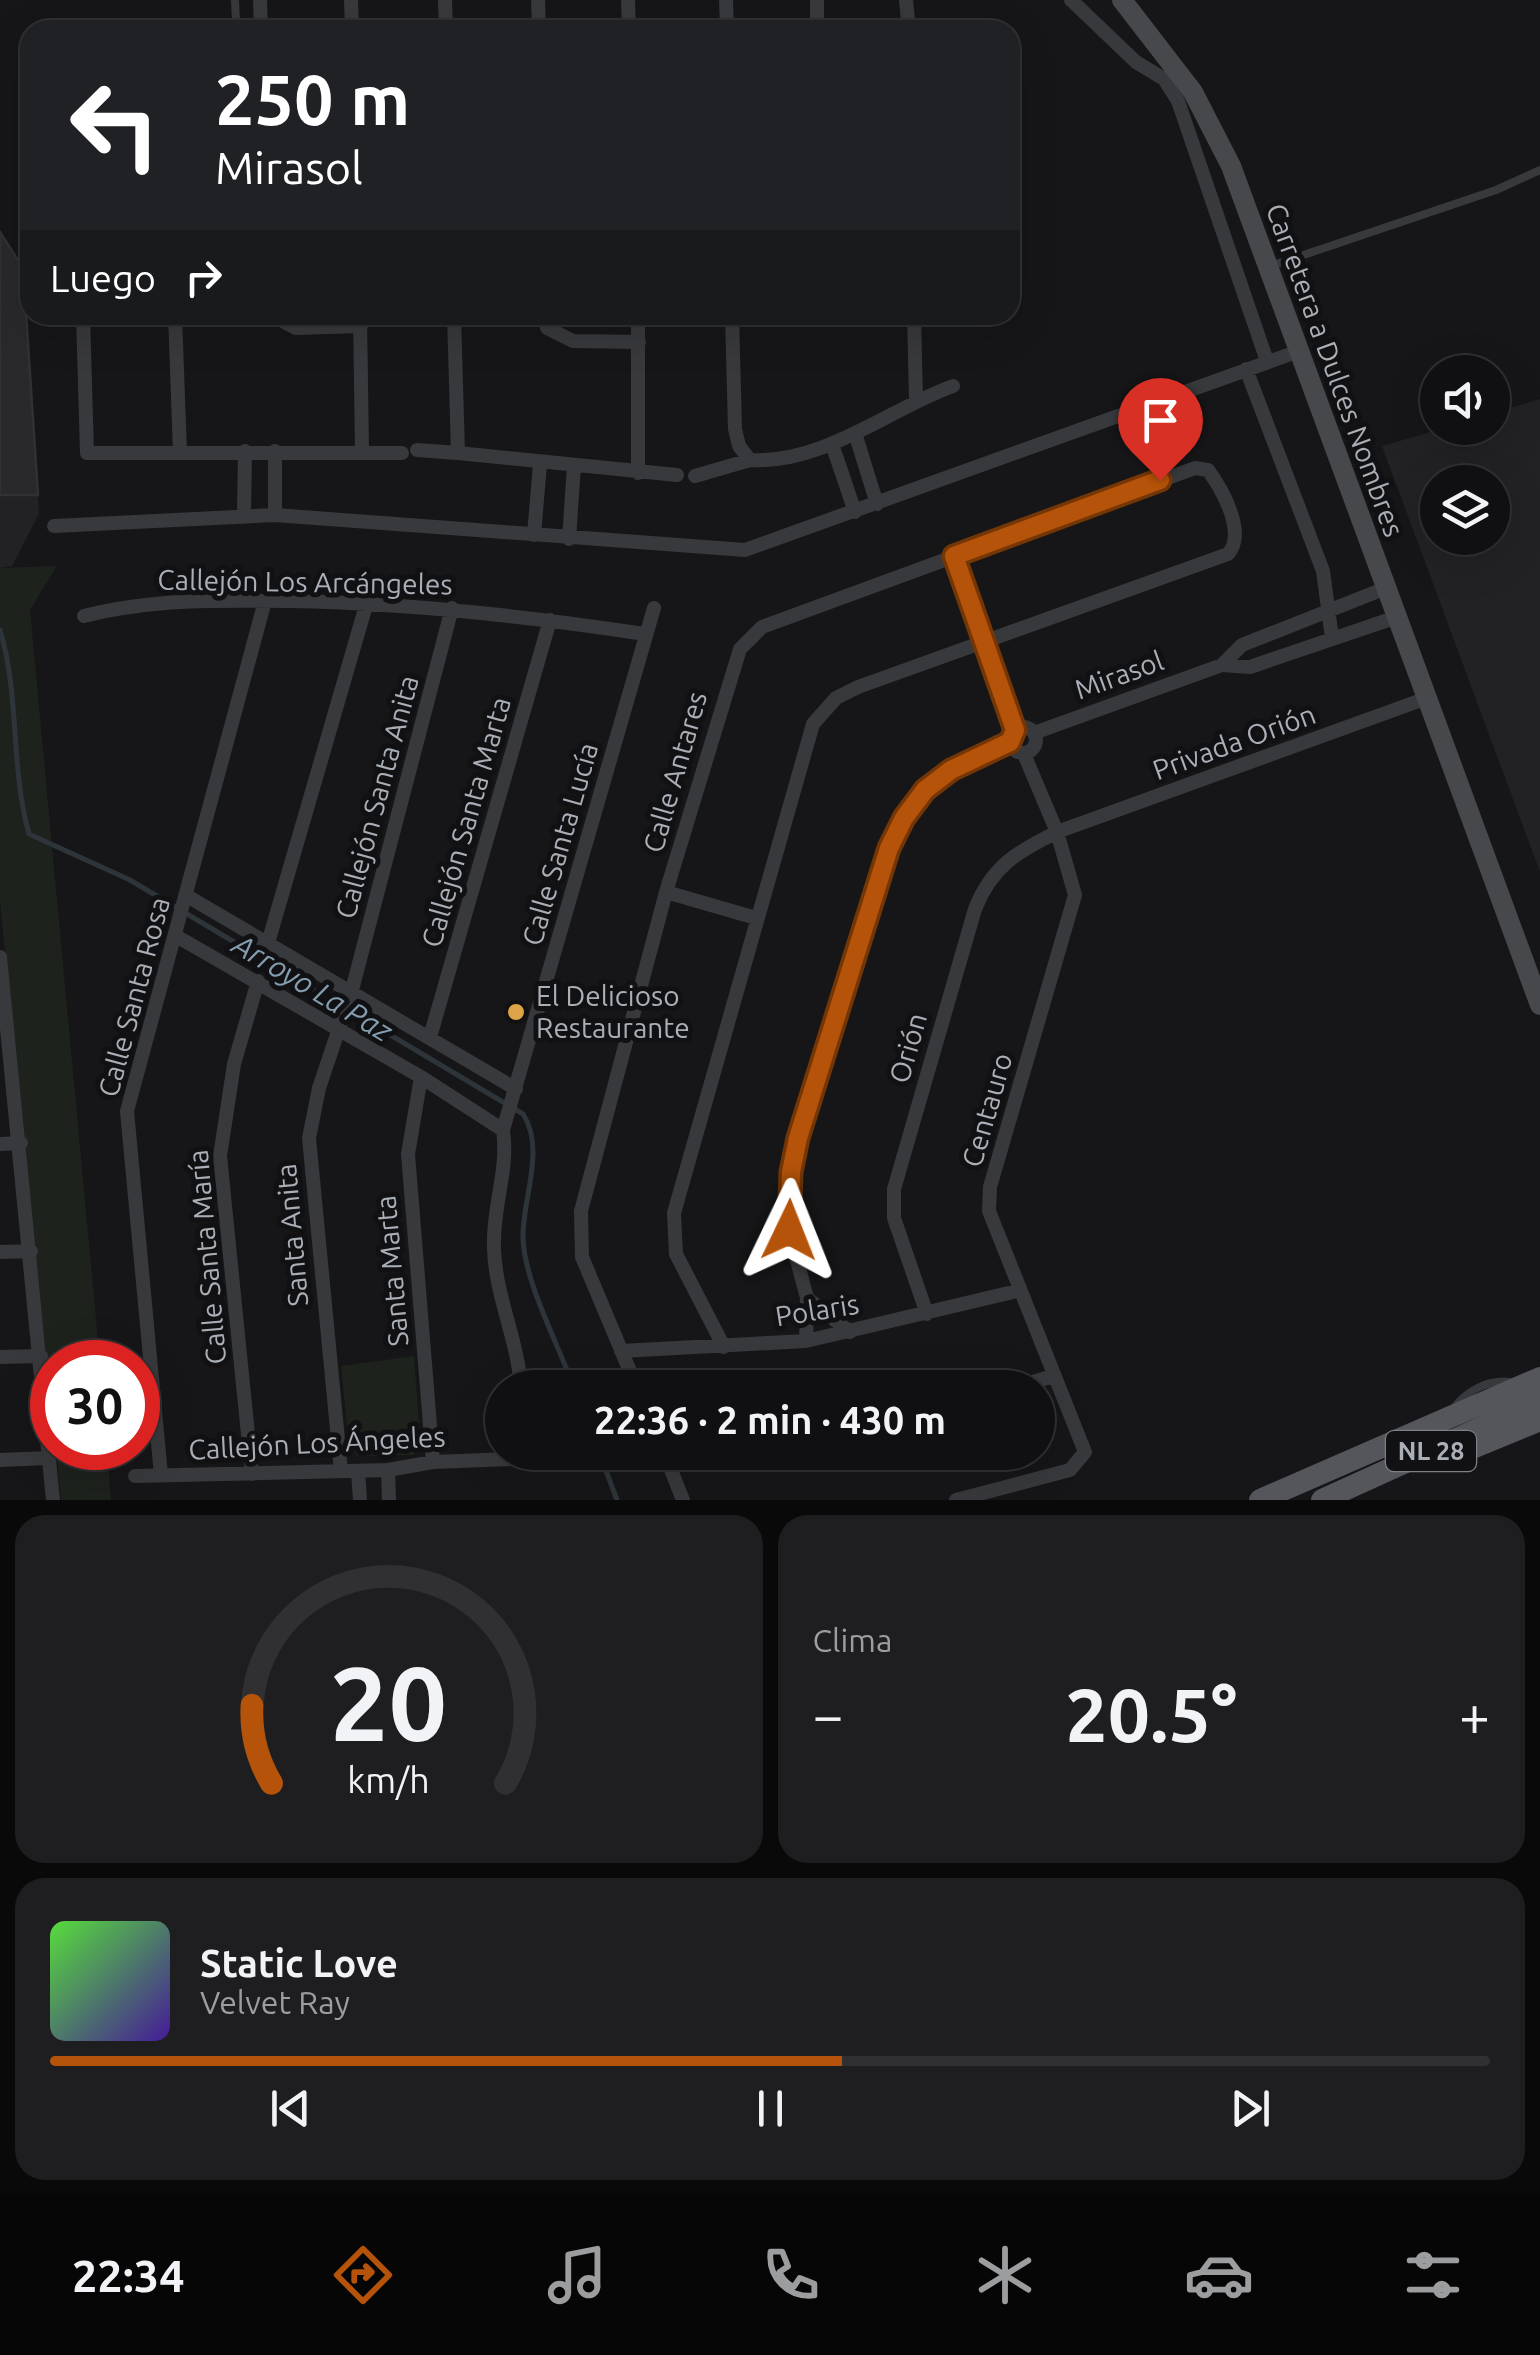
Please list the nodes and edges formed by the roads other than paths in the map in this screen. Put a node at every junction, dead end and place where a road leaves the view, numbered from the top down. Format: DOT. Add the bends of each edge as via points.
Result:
graph roads {
  1 [pos="1071,0"];
  2 [pos="1122,0"];
  3 [pos="1540,170"];
  4 [pos="1268,267"];
  5 [pos="83,325"];
  6 [pos="175,325"];
  7 [pos="290,325"];
  8 [pos="320,325"];
  9 [pos="360,325"];
  10 [pos="454,325"];
  11 [pos="547,325"];
  12 [pos="638,325"];
  13 [pos="732,325"];
  14 [pos="914,325"];
  15 [pos="639,342"];
  16 [pos="1299,351"];
  17 [pos="1267,362"];
  18 [pos="1246,369"];
  19 [pos="953,386"];
  20 [pos="916,400"];
  21 [pos="855,433"];
  22 [pos="832,444"];
  23 [pos="244,451"];
  24 [pos="275,451"];
  25 [pos="362,451"];
  26 [pos="180,452"];
  27 [pos="458,453"];
  28 [pos="750,460"];
  29 [pos="540,464"];
  30 [pos="574,466"];
  31 [pos="638,473"];
  32 [pos="677,476"];
  33 [pos="694,476"];
  34 [pos="877,504"];
  35 [pos="855,512"];
  36 [pos="244,515"];
  37 [pos="276,515"];
  38 [pos="54,526"];
  39 [pos="534,535"];
  40 [pos="568,539"];
  41 [pos="954,556"];
  42 [pos="1386,588"];
  43 [pos="265,600"];
  44 [pos="367,602"];
  45 [pos="452,608"];
  46 [pos="654,608"];
  47 [pos="1327,612"];
  48 [pos="84,616"];
  49 [pos="1397,617"];
  50 [pos="550,620"];
  51 [pos="645,634"];
  52 [pos="1332,638"];
  53 [pos="985,642"];
  54 [pos="1222,666"];
  55 [pos="1427,698"];
  56 [pos="1034,732"];
  57 [pos="1012,736"];
  58 [pos="1024,754"];
  59 [pos="1057,832"];
  60 [pos="666,892"];
  61 [pos="186,901"];
  62 [pos="756,918"];
  63 [pos="177,932"];
  64 [pos="268,943"];
  65 [pos="0,958"];
  66 [pos="258,980"];
  67 [pos="350,994"];
  68 [pos="1540,1004"];
  69 [pos="341,1026"];
  70 [pos="5,1029"];
  71 [pos="430,1037"];
  72 [pos="421,1077"];
  73 [pos="515,1092"];
  74 [pos="503,1128"];
  75 [pos="21,1143"];
  76 [pos="0,1144"];
  77 [pos="31,1251"];
  78 [pos="0,1252"];
  79 [pos="1017,1291"];
  80 [pos="807,1298"];
  81 [pos="927,1314"];
  82 [pos="850,1332"];
  83 [pos="39,1340"];
  84 [pos="806,1341"];
  85 [pos="724,1346"];
  86 [pos="622,1352"];
  87 [pos="30,1356"];
  88 [pos="0,1357"];
  89 [pos="519,1370"];
  90 [pos="629,1370"];
  91 [pos="1050,1370"];
  92 [pos="1055,1383"];
  93 [pos="1536,1400"];
  94 [pos="30,1459"];
  95 [pos="485,1459"];
  96 [pos="0,1460"];
  97 [pos="433,1462"];
  98 [pos="49,1470"];
  99 [pos="388,1470"];
  100 [pos="671,1470"];
  101 [pos="342,1471"];
  102 [pos="358,1471"];
  103 [pos="252,1474"];
  104 [pos="135,1476"];
  105 [pos="161,1476"];
  106 [pos="53,1500"];
  107 [pos="360,1500"];
  108 [pos="389,1500"];
  109 [pos="683,1500"];
  110 [pos="956,1500"];
  111 [pos="1260,1500"];
  112 [pos="1322,1500"];
  1 -- 17 [label="street" via="1136,62 1164,79 1178,101"];
  2 -- 4 [label="main road, Carretera a Dulces Nombres" via="1164,49 1216,132"];
  3 -- 4 [label="lane"];
  4 -- 16 [label="main road, Carretera a Dulces Nombres"];
  5 -- 26 [label="street" via="87,452"];
  6 -- 26 [label="street"];
  7 -- 8 [label="street"];
  9 -- 25 [label="street"];
  10 -- 27 [label="street"];
  11 -- 15 [label="street" via="564,340"];
  12 -- 15 [label="street"];
  13 -- 28 [label="street" via="735,429"];
  14 -- 20 [label="street"];
  15 -- 31 [label="street"];
  16 -- 17 [label="street"];
  16 -- 42 [label="main road, Carretera a Dulces Nombres"];
  17 -- 18 [label="street"];
  18 -- 34 [label="street"];
  18 -- 47 [label="street" via="1323,571"];
  19 -- 20 [label="street"];
  20 -- 21 [label="street"];
  21 -- 22 [label="street"];
  21 -- 34 [label="street"];
  22 -- 28 [label="street"];
  22 -- 35 [label="street"];
  23 -- 24 [label="street"];
  23 -- 26 [label="street"];
  23 -- 36 [label="street"];
  24 -- 25 [label="street"];
  24 -- 37 [label="street"];
  25 -- 27 [label="street"];
  27 -- 29 [label="street"];
  28 -- 33 [label="street"];
  29 -- 30 [label="street"];
  29 -- 39 [label="street"];
  30 -- 31 [label="street"];
  30 -- 40 [label="street"];
  31 -- 32 [label="street"];
  34 -- 35 [label="street"];
  35 -- 40 [label="street" via="745,550"];
  36 -- 37 [label="street"];
  36 -- 38 [label="street"];
  37 -- 39 [label="street"];
  39 -- 40 [label="street"];
  41 -- 53 [label="street"];
  41 -- 53 [label="street, Calle Antares" via="1202,467 1212,474 1236,529 1228,554"];
  41 -- 60 [label="street, Calle Antares" via="750,636 733,664"];
  42 -- 47 [label="street, Mirasol"];
  42 -- 49 [label="main road, Carretera a Dulces Nombres"];
  43 -- 44 [label="street, Callejón Los Arcángeles"];
  43 -- 48 [label="street, Callejón Los Arcángeles" via="141,604"];
  43 -- 61 [label="street, Calle Santa Rosa"];
  44 -- 45 [label="street, Callejón Los Arcángeles"];
  44 -- 64 [label="street"];
  45 -- 50 [label="street, Callejón Los Arcángeles"];
  45 -- 67 [label="street, Callejón Santa Anita"];
  46 -- 51 [label="street, Calle Santa Lucía"];
  47 -- 52 [label="street"];
  47 -- 54 [label="street, Mirasol" via="1242,645"];
  49 -- 52 [label="street, Mirasol"];
  49 -- 55 [label="main road, Carretera a Dulces Nombres"];
  50 -- 51 [label="street, Callejón Los Arcángeles"];
  50 -- 71 [label="street, Callejón Santa Marta"];
  51 -- 73 [label="street, Calle Santa Lucía"];
  52 -- 54 [label="street, Mirasol" via="1250,666"];
  53 -- 57 [label="street"];
  53 -- 62 [label="street" via="858,687 823,708"];
  54 -- 56 [label="street, Mirasol"];
  55 -- 59 [label="street, Privada Orión"];
  55 -- 68 [label="main road, Carretera a Dulces Nombres"];
  56 -- 57 [label="street" via="1022,727"];
  56 -- 58 [label="street" via="1035,746"];
  57 -- 58 [label="street"];
  57 -- 80 [label="street" via="925,790 889,848 791,1172 789,1230"];
  58 -- 59 [label="street, Centauro"];
  59 -- 79 [label="street, Centauro" via="1075,887 1073,905 988,1200"];
  59 -- 81 [label="street, Orión" via="1015,852 984,886 894,1189 894,1218"];
  60 -- 62 [label="street"];
  60 -- 86 [label="street, Calle Antares" via="578,1234"];
  61 -- 63 [label="street, Calle Santa Rosa"];
  61 -- 64 [label="street"];
  62 -- 85 [label="street" via="674,1213 676,1254"];
  63 -- 66 [label="street"];
  63 -- 105 [label="street, Calle Santa Rosa" via="127,1111"];
  64 -- 67 [label="street"];
  65 -- 70 [label="street"];
  66 -- 69 [label="street"];
  66 -- 103 [label="street, Calle Santa María" via="231,1077 220,1156"];
  67 -- 69 [label="street, Santa Anita"];
  67 -- 71 [label="street"];
  69 -- 72 [label="street"];
  69 -- 101 [label="street, Santa Anita" via="319,1088 308,1153"];
  70 -- 75 [label="street"];
  71 -- 73 [label="street"];
  72 -- 74 [label="street"];
  72 -- 97 [label="street, Santa Marta" via="408,1154"];
  73 -- 74 [label="street, Calle Santa Lucía"];
  74 -- 89 [label="street, Calle Santa Lucía" via="494,1251"];
  75 -- 76 [label="street"];
  75 -- 77 [label="street"];
  77 -- 78 [label="street"];
  77 -- 83 [label="street"];
  79 -- 81 [label="street, Polaris"];
  79 -- 91 [label="street, Centauro"];
  80 -- 82 [label="street"];
  80 -- 84 [label="street"];
  81 -- 82 [label="street, Polaris"];
  82 -- 84 [label="street, Polaris"];
  84 -- 85 [label="street, Polaris"];
  85 -- 86 [label="street, Polaris"];
  86 -- 90 [label="street, Calle Antares"];
  87 -- 88 [label="street"];
  92 -- 110 [label="street, Centauro" via="1084,1452 1070,1470"];
  93 -- 111 [label="main road" via="1444,1420"];
  93 -- 112 [label="main road, NL 28"];
  94 -- 96 [label="street"];
  95 -- 97 [label="street, Callejón Los Ángeles"];
  97 -- 99 [label="street, Callejón Los Ángeles"];
  98 -- 106 [label="street"];
  99 -- 102 [label="street, Callejón Los Ángeles"];
  99 -- 108 [label="street"];
  100 -- 109 [label="street"];
  101 -- 102 [label="street, Callejón Los Ángeles"];
  101 -- 103 [label="street, Callejón Los Ángeles"];
  102 -- 107 [label="street"];
  103 -- 105 [label="street, Callejón Los Ángeles"];
  104 -- 105 [label="street, Callejón Los Ángeles"];
}
